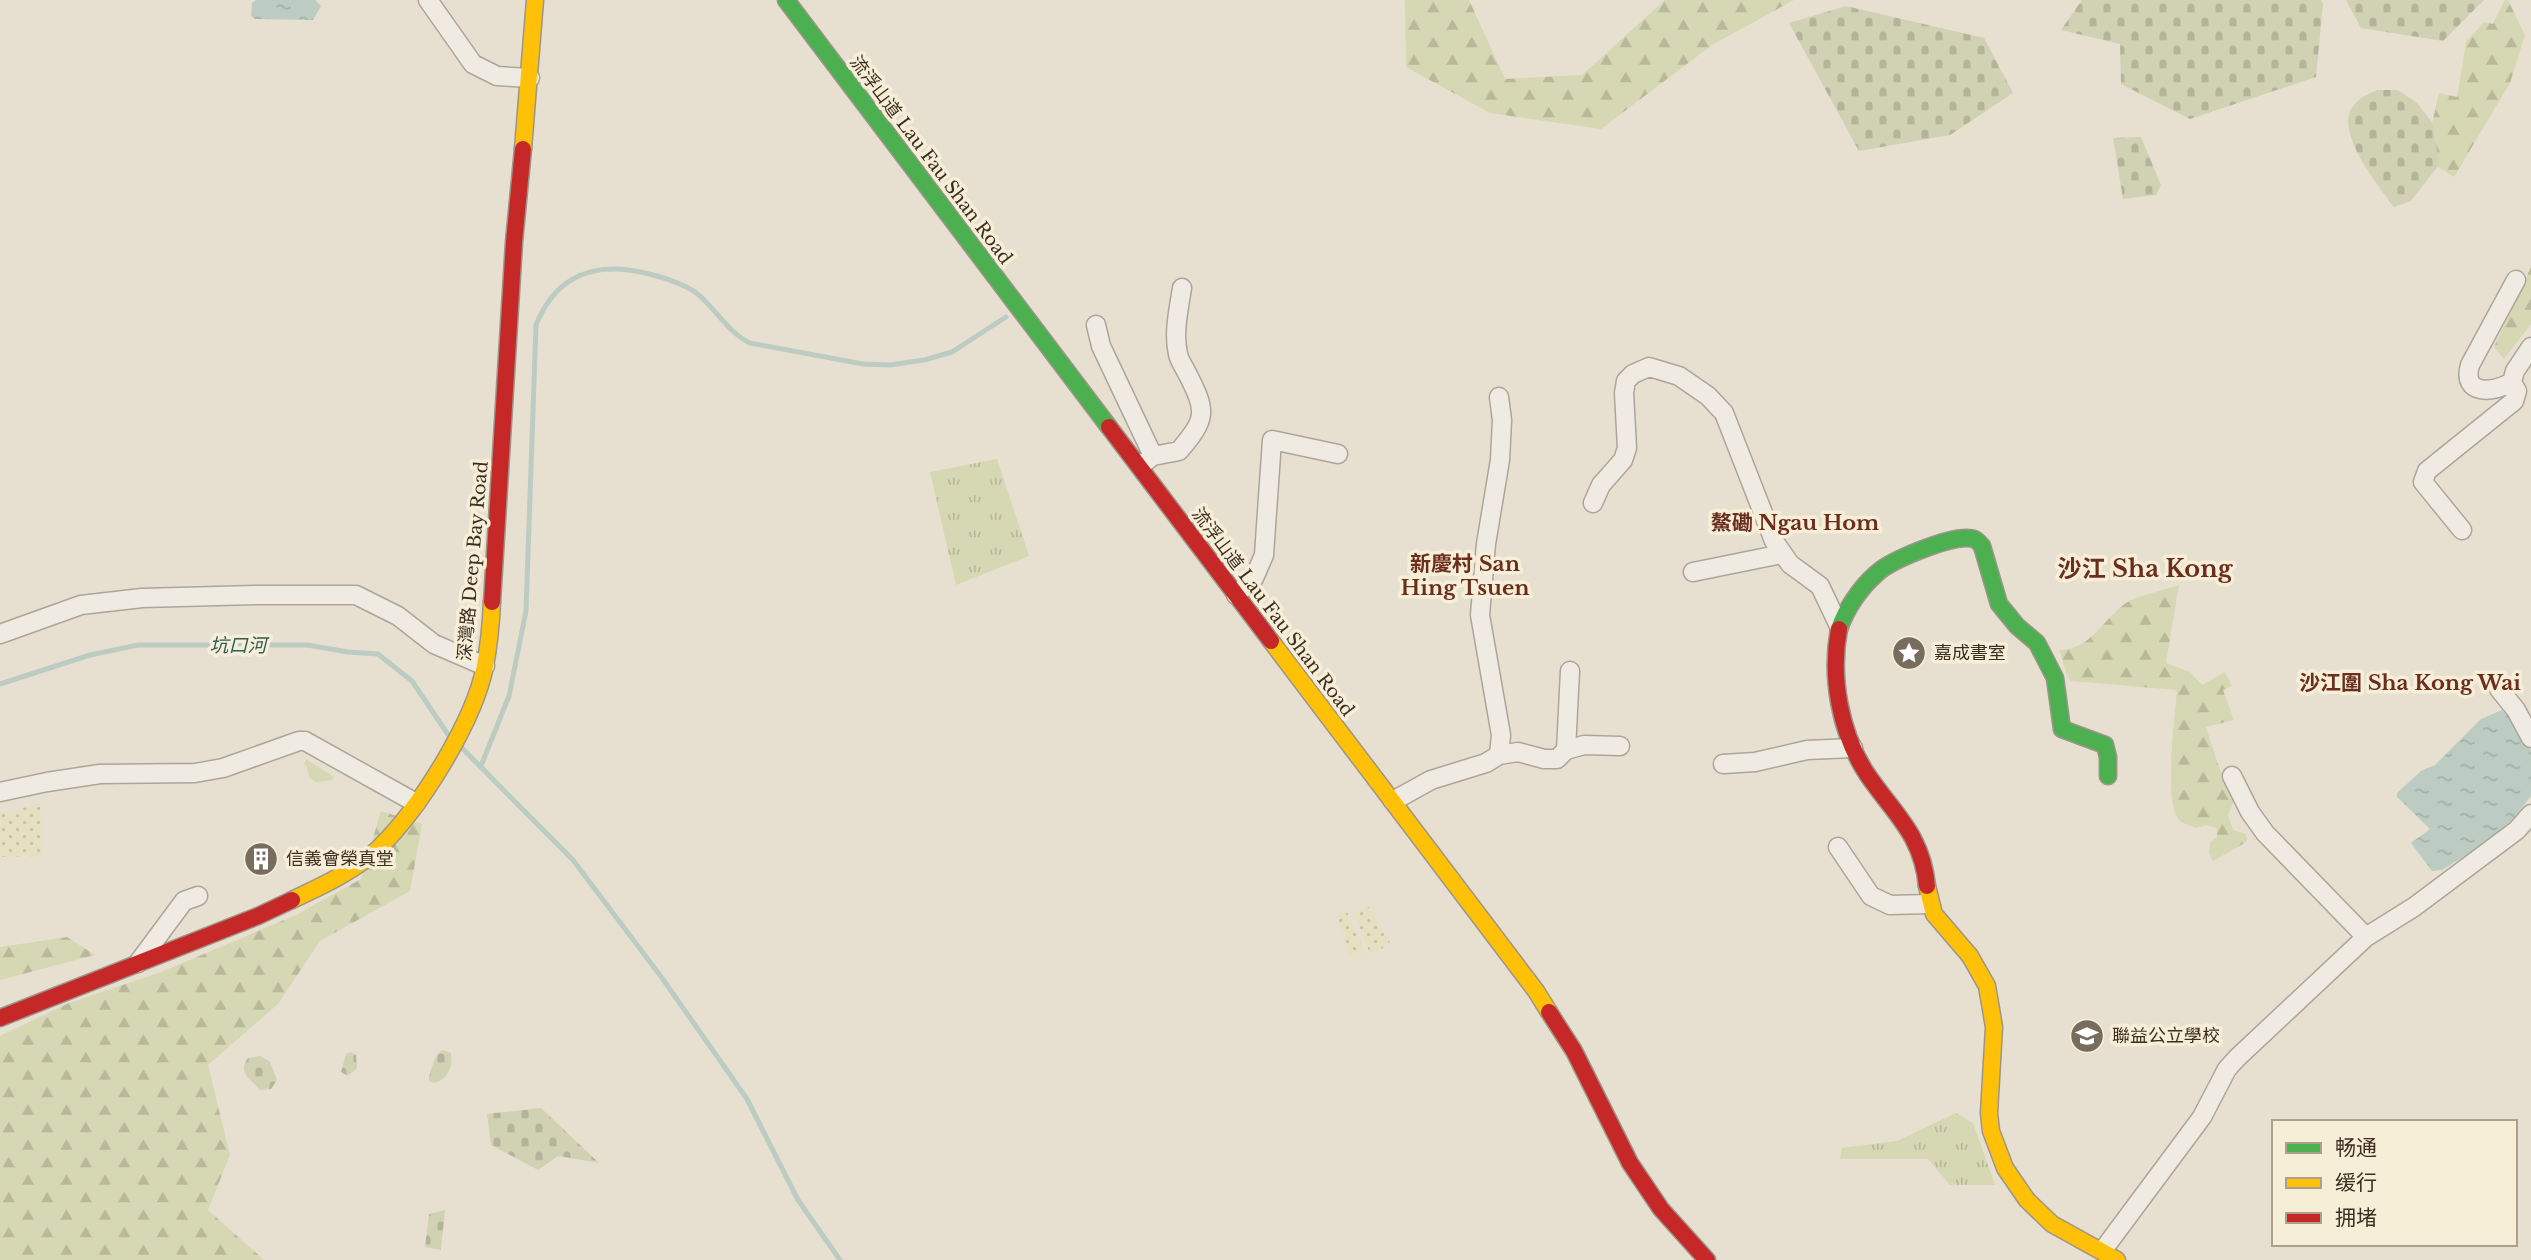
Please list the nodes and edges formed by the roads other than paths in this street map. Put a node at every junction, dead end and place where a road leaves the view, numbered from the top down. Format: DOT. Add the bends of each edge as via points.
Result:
graph roads {
  1 [pos="428,0"];
  2 [pos="535,0"];
  3 [pos="786,0"];
  4 [pos="530,78"];
  5 [pos="2516,280"];
  6 [pos="1182,288"];
  7 [pos="1096,325"];
  8 [pos="2531,347"];
  9 [pos="2512,382"];
  10 [pos="1500,397"];
  11 [pos="1338,454"];
  12 [pos="1146,461"];
  13 [pos="1593,503"];
  14 [pos="2462,530"];
  15 [pos="1782,554"];
  16 [pos="1693,572"];
  17 [pos="1236,595"];
  18 [pos="1839,626"];
  19 [pos="0,634"];
  20 [pos="485,666"];
  21 [pos="1570,671"];
  22 [pos="2499,689"];
  23 [pos="2531,738"];
  24 [pos="1620,746"];
  25 [pos="1853,748"];
  26 [pos="1566,750"];
  27 [pos="1499,755"];
  28 [pos="1723,764"];
  29 [pos="2108,776"];
  30 [pos="2232,776"];
  31 [pos="0,792"];
  32 [pos="1392,801"];
  33 [pos="416,803"];
  34 [pos="2531,814"];
  35 [pos="1838,847"];
  36 [pos="198,896"];
  37 [pos="1929,904"];
  38 [pos="2366,937"];
  39 [pos="138,963"];
  40 [pos="0,1018"];
  41 [pos="2110,1255"];
  42 [pos="1707,1260"];
  1 -- 4 [label="street" via="473,64 497,76"];
  2 -- 4 [label="street, 深灣路 Deep Bay Road"];
  3 -- 12 [label="street, 流浮山道 Lau Fau Shan Road"];
  4 -- 20 [label="street, 深灣路 Deep Bay Road" via="513,242"];
  5 -- 9 [label="street" via="2468,373 2471,383 2484,390"];
  6 -- 12 [label="street" via="1178,355 1195,388 1202,418 1179,451"];
  7 -- 12 [label="street"];
  8 -- 9 [label="street"];
  9 -- 14 [label="street" via="2517,391 2514,401 2423,478"];
  10 -- 27 [label="street" via="1500,460 1480,615 1501,735"];
  11 -- 17 [label="street" via="1265,436 1264,555 1254,578"];
  12 -- 17 [label="street, 流浮山道 Lau Fau Shan Road"];
  13 -- 15 [label="street" via="1627,448 1626,381 1642,369 1660,369 1693,385 1724,413"];
  15 -- 16 [label="street"];
  15 -- 18 [label="street" via="1820,586"];
  17 -- 32 [label="street, 流浮山道 Lau Fau Shan Road"];
  18 -- 25 [label="street" via="1834,670"];
  18 -- 29 [label="street" via="1864,588 1886,567 1956,539 1978,540 1999,604 2037,643 2055,678 2062,729 2105,745"];
  19 -- 20 [label="street" via="81,605 155,598 356,595 398,616 435,644"];
  20 -- 33 [label="street, 深灣路 Deep Bay Road" via="465,720"];
  21 -- 26 [label="street"];
  22 -- 23 [label="street"];
  24 -- 26 [label="street" via="1584,745"];
  25 -- 28 [label="street" via="1807,750"];
  25 -- 37 [label="street" via="1920,850 1927,870"];
  26 -- 27 [label="street" via="1558,759 1518,752"];
  27 -- 32 [label="street" via="1431,780"];
  30 -- 38 [label="street" via="2265,833"];
  31 -- 33 [label="street" via="100,774 195,773 305,741"];
  32 -- 42 [label="street, 流浮山道 Lau Fau Shan Road" via="1545,1004 1630,1163 1661,1209"];
  33 -- 39 [label="street, 深灣路 Deep Bay Road" via="378,849 331,882"];
  34 -- 38 [label="street" via="2517,830 2445,884"];
  35 -- 37 [label="street" via="1871,896 1890,905"];
  36 -- 39 [label="street" via="184,901"];
  37 -- 41 [label="street" via="1973,960 1987,986 1995,1030 1990,1123 2012,1181 2053,1225"];
  38 -- 41 [label="street" via="2227,1069 2202,1117"];
  39 -- 40 [label="street, 深灣路 Deep Bay Road"];
}
